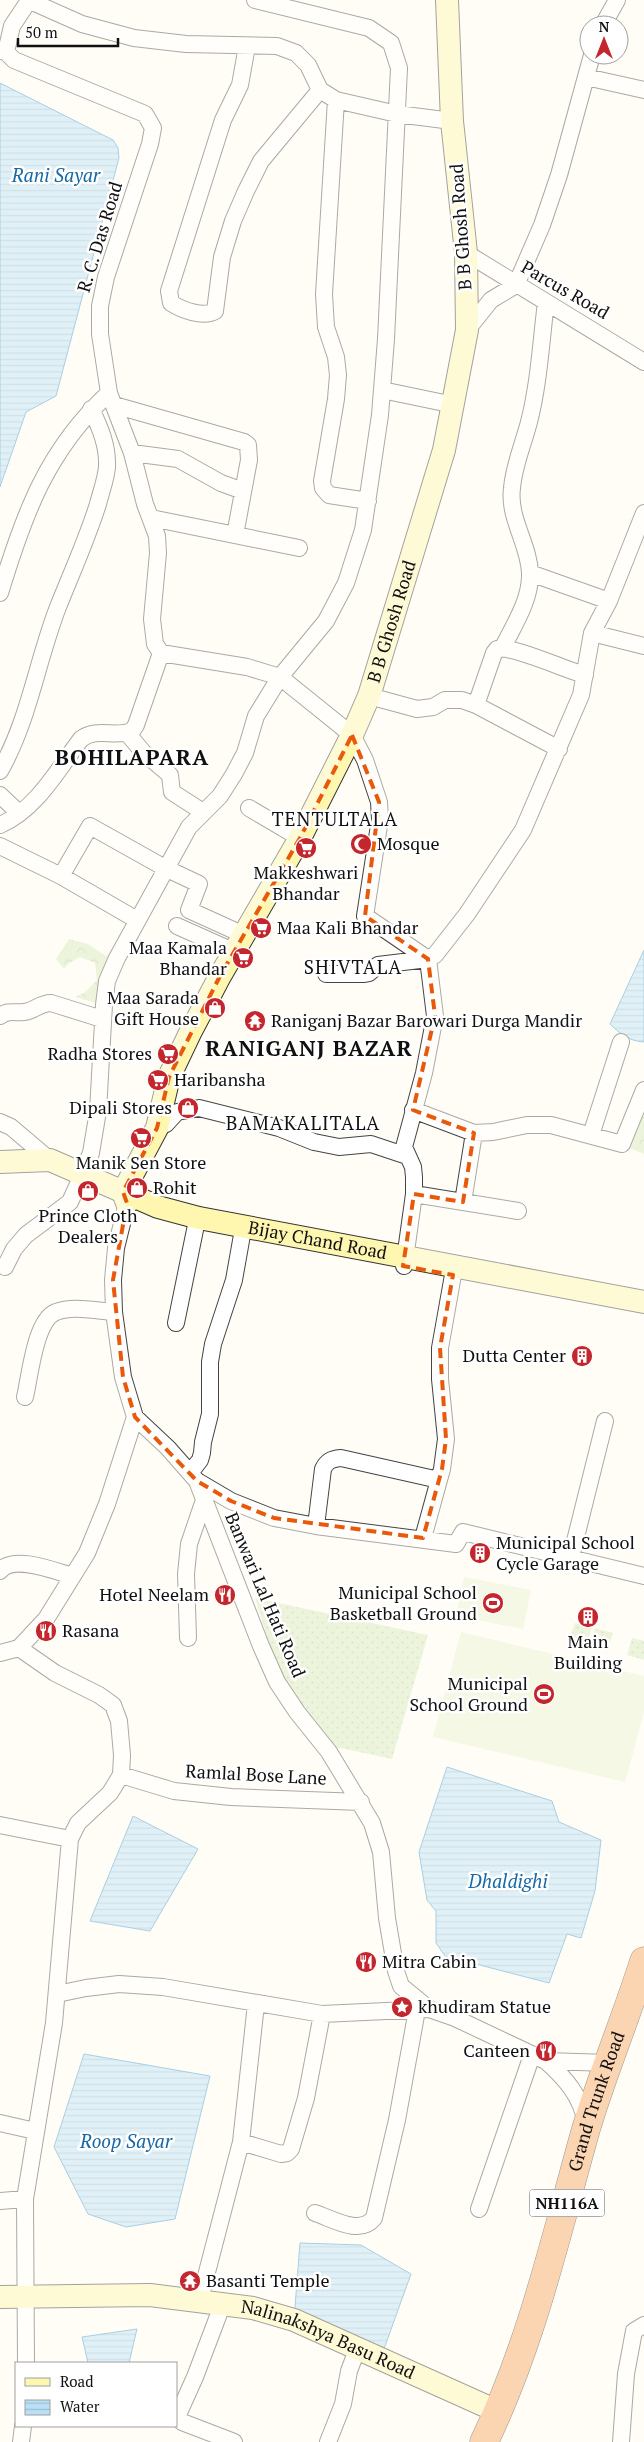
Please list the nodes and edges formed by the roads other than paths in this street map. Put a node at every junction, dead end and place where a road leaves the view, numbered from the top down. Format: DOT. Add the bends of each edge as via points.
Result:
graph roads {
  1 [pos="255,0"];
  2 [pos="447,0"];
  3 [pos="617,0"];
  4 [pos="28,1"];
  5 [pos="609,15"];
  6 [pos="247,46"];
  7 [pos="3,52"];
  8 [pos="589,65"];
  9 [pos="586,77"];
  10 [pos="320,90"];
  11 [pos="644,90"];
  12 [pos="336,100"];
  13 [pos="397,114"];
  14 [pos="452,121"];
  15 [pos="466,253"];
  16 [pos="516,285"];
  17 [pos="546,302"];
  18 [pos="467,330"];
  19 [pos="644,362"];
  20 [pos="382,390"];
  21 [pos="111,399"];
  22 [pos="454,405"];
  23 [pos="91,409"];
  24 [pos="132,453"];
  25 [pos="243,491"];
  26 [pos="368,501"];
  27 [pos="644,513"];
  28 [pos="151,518"];
  29 [pos="235,535"];
  30 [pos="299,548"];
  31 [pos="530,573"];
  32 [pos="0,593"];
  33 [pos="609,601"];
  34 [pos="592,634"];
  35 [pos="644,646"];
  36 [pos="503,648"];
  37 [pos="161,653"];
  38 [pos="584,675"];
  39 [pos="280,677"];
  40 [pos="369,696"];
  41 [pos="476,705"];
  42 [pos="127,733"];
  43 [pos="352,735"];
  44 [pos="558,749"];
  45 [pos="0,771"];
  46 [pos="0,795"];
  47 [pos="249,808"];
  48 [pos="203,812"];
  49 [pos="19,813"];
  50 [pos="0,825"];
  51 [pos="300,838"];
  52 [pos="0,846"];
  53 [pos="165,868"];
  54 [pos="61,876"];
  55 [pos="137,920"];
  56 [pos="177,926"];
  57 [pos="240,944"];
  58 [pos="428,959"];
  59 [pos="326,974"];
  60 [pos="0,1016"];
  61 [pos="102,1019"];
  62 [pos="621,1042"];
  63 [pos="644,1090"];
  64 [pos="412,1110"];
  65 [pos="0,1122"];
  66 [pos="156,1128"];
  67 [pos="474,1133"];
  68 [pos="591,1135"];
  69 [pos="407,1156"];
  70 [pos="50,1160"];
  71 [pos="0,1162"];
  72 [pos="0,1172"];
  73 [pos="81,1178"];
  74 [pos="414,1194"];
  75 [pos="125,1197"];
  76 [pos="463,1202"];
  77 [pos="518,1211"];
  78 [pos="196,1225"];
  79 [pos="242,1235"];
  80 [pos="404,1262"];
  81 [pos="5,1267"];
  82 [pos="453,1275"];
  83 [pos="644,1302"];
  84 [pos="114,1312"];
  85 [pos="644,1312"];
  86 [pos="176,1323"];
  87 [pos="25,1397"];
  88 [pos="135,1417"];
  89 [pos="605,1421"];
  90 [pos="193,1477"];
  91 [pos="439,1480"];
  92 [pos="204,1500"];
  93 [pos="316,1526"];
  94 [pos="423,1538"];
  95 [pos="571,1557"];
  96 [pos="0,1571"];
  97 [pos="72,1576"];
  98 [pos="644,1576"];
  99 [pos="188,1638"];
  100 [pos="19,1648"];
  101 [pos="0,1653"];
  102 [pos="121,1775"];
  103 [pos="344,1776"];
  104 [pos="335,1800"];
  105 [pos="361,1802"];
  106 [pos="0,1825"];
  107 [pos="70,1839"];
  108 [pos="642,1976"];
  109 [pos="57,1994"];
  110 [pos="256,2004"];
  111 [pos="423,2009"];
  112 [pos="322,2014"];
  113 [pos="539,2058"];
  114 [pos="609,2063"];
  115 [pos="0,2123"];
  116 [pos="587,2128"];
  117 [pos="35,2132"];
  118 [pos="240,2142"];
  119 [pos="25,2199"];
  120 [pos="0,2201"];
  121 [pos="479,2209"];
  122 [pos="315,2213"];
  123 [pos="0,2297"];
  124 [pos="25,2297"];
  125 [pos="200,2299"];
  126 [pos="223,2303"];
  127 [pos="644,2325"];
  128 [pos="357,2350"];
  129 [pos="26,2362"];
  130 [pos="498,2412"];
  131 [pos="178,2415"];
  132 [pos="178,2418"];
  133 [pos="23,2427"];
  134 [pos="227,2441"];
  135 [pos="21,2442"];
  136 [pos="328,2442"];
  137 [pos="484,2442"];
  138 [pos="621,2442"];
  1 -- 13 [label="street" via="369,28 391,43 399,68"];
  2 -- 14 [label="street, B B Ghosh Road"];
  3 -- 5 [label="street"];
  4 -- 6 [label="street" via="82,24 134,38"];
  4 -- 7 [label="street" via="12,26"];
  6 -- 10 [label="street" via="277,46 296,53 308,65"];
  6 -- 10 [label="street" via="240,84 223,120 169,291 172,303 177,307 204,315 215,312 222,257 246,191 261,161"];
  7 -- 21 [label="street, R. C. Das Road" via="14,60 146,114 153,128 106,277 100,306 100,334"];
  8 -- 9 [label="street"];
  9 -- 11 [label="street"];
  9 -- 16 [label="street" via="542,225"];
  10 -- 12 [label="street"];
  12 -- 13 [label="street"];
  12 -- 26 [label="street" via="324,313 338,375 322,481 329,495"];
  13 -- 14 [label="street"];
  13 -- 20 [label="street"];
  14 -- 15 [label="street, B B Ghosh Road"];
  15 -- 16 [label="street, Parcus Road"];
  15 -- 18 [label="street, B B Ghosh Road"];
  16 -- 17 [label="street, Parcus Road"];
  16 -- 18 [label="street" via="490,300"];
  17 -- 19 [label="street, Parcus Road"];
  17 -- 31 [label="street" via="535,392 511,490 513,512"];
  18 -- 22 [label="street, B B Ghosh Road"];
  20 -- 22 [label="street"];
  20 -- 26 [label="street"];
  21 -- 23 [label="street"];
  21 -- 24 [label="street, R. C. Das Road"];
  21 -- 25 [label="street" via="244,442 250,451"];
  22 -- 40 [label="street, B B Ghosh Road" via="438,470"];
  23 -- 32 [label="street" via="59,448 31,501"];
  23 -- 45 [label="street" via="102,432 105,448 107,467 103,487 58,608 23,720"];
  24 -- 25 [label="street" via="178,459 221,483"];
  24 -- 28 [label="street, R. C. Das Road"];
  25 -- 29 [label="street"];
  26 -- 39 [label="street" via="363,530 346,583 326,621"];
  27 -- 33 [label="street"];
  28 -- 29 [label="street"];
  28 -- 37 [label="street, R. C. Das Road" via="158,553 153,634"];
  29 -- 30 [label="street"];
  31 -- 33 [label="street"];
  31 -- 36 [label="street" via="525,601"];
  33 -- 34 [label="street"];
  34 -- 35 [label="street"];
  34 -- 38 [label="street"];
  36 -- 38 [label="street"];
  36 -- 41 [label="street" via="494,653"];
  37 -- 39 [label="street" via="247,667"];
  37 -- 42 [label="street" via="136,725"];
  38 -- 44 [label="street" via="581,695"];
  39 -- 43 [label="street"];
  39 -- 48 [label="street" via="256,716 234,774 220,796"];
  40 -- 41 [label="street" via="417,709 433,707 445,700 462,700"];
  40 -- 43 [label="street, B B Ghosh Road"];
  41 -- 44 [label="street"];
  42 -- 48 [label="street" via="170,775 172,792"];
  42 -- 49 [label="street" via="99,732 81,739 57,772"];
  43 -- 51 [label="street, B B Ghosh Road"];
  43 -- 58 [label="street" via="365,760 379,802 380,819 365,916"];
  44 -- 58 [label="street" via="522,830 467,914 436,955"];
  46 -- 49 [label="street"];
  47 -- 51 [label="street"];
  48 -- 53 [label="street" via="189,826"];
  49 -- 50 [label="street"];
  51 -- 57 [label="street, B B Ghosh Road"];
  52 -- 54 [label="street"];
  53 -- 54 [label="street" via="90,826"];
  53 -- 55 [label="street"];
  53 -- 57 [label="street" via="198,884 189,910"];
  54 -- 55 [label="street"];
  55 -- 61 [label="street" via="107,982"];
  56 -- 57 [label="street"];
  57 -- 66 [label="street, B B Ghosh Road" via="169,1077"];
  58 -- 59 [label="street" via="378,965 369,973"];
  58 -- 64 [label="street" via="435,1016 424,1072"];
  60 -- 61 [label="street" via="51,1003"];
  61 -- 73 [label="street" via="98,1111 91,1153"];
  62 -- 68 [label="street"];
  63 -- 68 [label="street" via="622,1144"];
  64 -- 67 [label="street"];
  64 -- 69 [label="street" via="404,1147"];
  65 -- 70 [label="street"];
  66 -- 69 [label="street" via="166,1124 177,1112 199,1108 279,1128 314,1142 339,1146 371,1144"];
  66 -- 75 [label="street, B B Ghosh Road"];
  67 -- 68 [label="street" via="527,1125 564,1127"];
  67 -- 76 [label="street"];
  69 -- 74 [label="street" via="413,1167"];
  70 -- 71 [label="street, Bijay Chand Road"];
  70 -- 73 [label="street, Bijay Chand Road"];
  72 -- 73 [label="street, Bijay Chand Road" via="48,1170"];
  73 -- 75 [label="street, Bijay Chand Road"];
  73 -- 81 [label="street" via="70,1202 26,1235"];
  74 -- 76 [label="street"];
  74 -- 80 [label="street"];
  75 -- 78 [label="street, Bijay Chand Road"];
  75 -- 80 [label="street, Bijay Chand Road" via="198,1218"];
  75 -- 84 [label="street, Banwari Lal Hati Road" via="116,1248"];
  76 -- 77 [label="street"];
  78 -- 79 [label="street, Bijay Chand Road"];
  78 -- 86 [label="street"];
  79 -- 80 [label="street, Bijay Chand Road"];
  79 -- 90 [label="street" via="234,1280 213,1344 211,1405 202,1453"];
  80 -- 82 [label="street, Bijay Chand Road"];
  80 -- 83 [label="street, Bijay Chand Road"];
  82 -- 85 [label="street, Bijay Chand Road"];
  82 -- 91 [label="street" via="440,1348 446,1439"];
  84 -- 87 [label="street" via="69,1309 55,1312 46,1319 40,1331"];
  84 -- 88 [label="street, Banwari Lal Hati Road" via="123,1378"];
  88 -- 90 [label="street, Banwari Lal Hati Road"];
  88 -- 97 [label="street" via="107,1504 87,1553"];
  89 -- 95 [label="street"];
  90 -- 92 [label="street, Banwari Lal Hati Road"];
  90 -- 93 [label="street" via="232,1501 266,1514"];
  91 -- 93 [label="street" via="341,1458 332,1459 324,1470"];
  91 -- 94 [label="street"];
  92 -- 99 [label="street" via="189,1544 186,1574"];
  92 -- 103 [label="street, Banwari Lal Hati Road" via="277,1682"];
  93 -- 94 [label="street"];
  94 -- 95 [label="street" via="456,1544 462,1532"];
  95 -- 98 [label="street"];
  96 -- 97 [label="street" via="9,1564 19,1563"];
  97 -- 100 [label="street" via="46,1619"];
  100 -- 101 [label="street"];
  100 -- 102 [label="street" via="55,1673 112,1705 119,1720"];
  102 -- 104 [label="street, Ramlal Bose Lane" via="174,1791 278,1800"];
  102 -- 107 [label="street" via="110,1793 78,1823"];
  103 -- 104 [label="street" via="344,1788"];
  103 -- 105 [label="street, Banwari Lal Hati Road"];
  104 -- 105 [label="street, Ramlal Bose Lane"];
  105 -- 111 [label="street, Banwari Lal Hati Road" via="372,1822 381,1852 396,1971 402,1986"];
  106 -- 107 [label="street"];
  107 -- 109 [label="street"];
  108 -- 114 [label="highway, Grand Trunk Road / NH116A"];
  109 -- 110 [label="street" via="119,1984 163,1987"];
  109 -- 117 [label="street"];
  110 -- 112 [label="street"];
  110 -- 118 [label="street"];
  111 -- 112 [label="street"];
  111 -- 113 [label="street, Banwari Lal Hati Road" via="454,2018"];
  111 -- 122 [label="street" via="374,2218 360,2227"];
  112 -- 118 [label="street" via="306,2098 291,2149 281,2154"];
  113 -- 114 [label="street, Banwari Lal Hati Road"];
  113 -- 116 [label="street" via="565,2078 579,2099"];
  113 -- 121 [label="street"];
  114 -- 116 [label="highway, Grand Trunk Road / NH116A"];
  115 -- 117 [label="street"];
  116 -- 130 [label="highway, Grand Trunk Road / NH116A" via="550,2267"];
  117 -- 119 [label="street"];
  118 -- 125 [label="street"];
  119 -- 120 [label="street"];
  119 -- 124 [label="street"];
  123 -- 124 [label="street, Nalinakshya Basu Road"];
  124 -- 125 [label="street, Nalinakshya Basu Road" via="150,2294"];
  124 -- 129 [label="street"];
  125 -- 126 [label="street, Nalinakshya Basu Road"];
  126 -- 128 [label="street, Nalinakshya Basu Road" via="294,2320"];
  126 -- 131 [label="street"];
  127 -- 138 [label="street" via="634,2331 626,2374"];
  128 -- 130 [label="street, Nalinakshya Basu Road"];
  128 -- 136 [label="street" via="343,2404"];
  130 -- 137 [label="highway, Grand Trunk Road / NH116A"];
  132 -- 134 [label="street"];
  133 -- 135 [label="street"];
}
